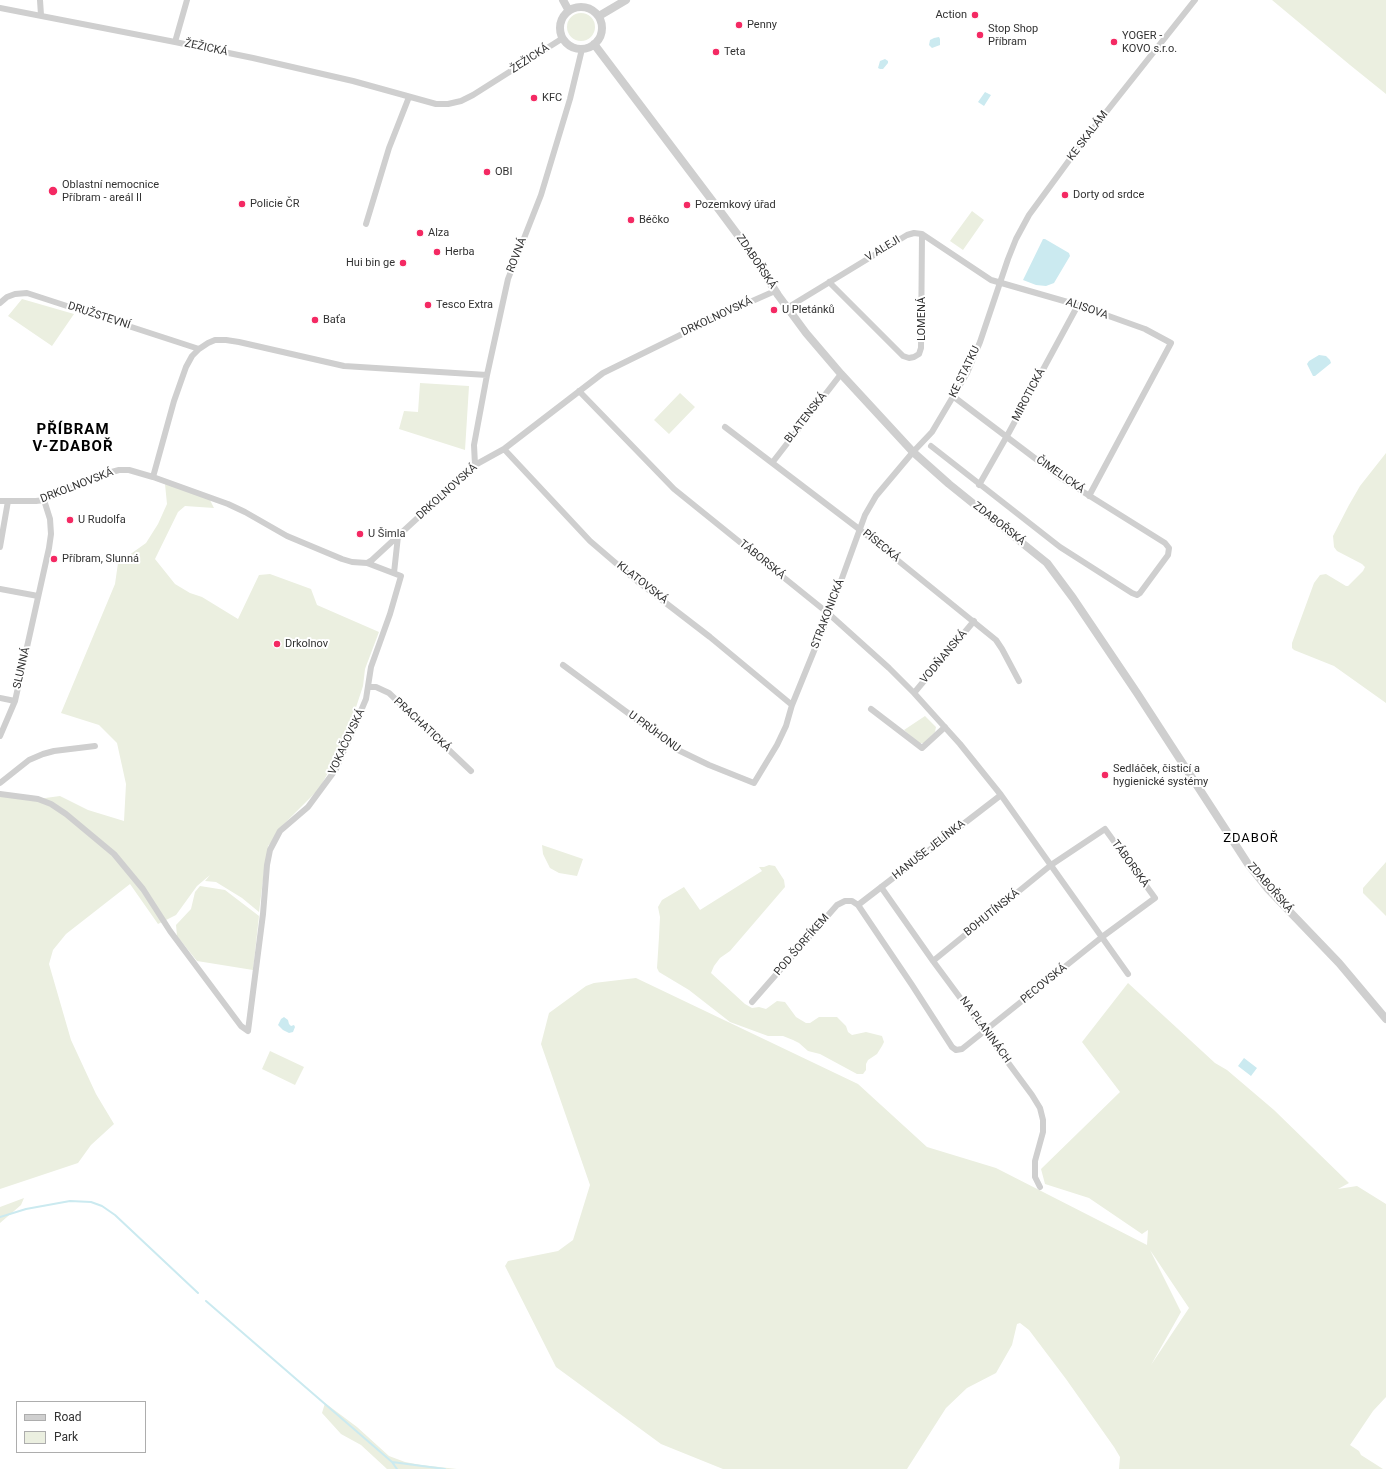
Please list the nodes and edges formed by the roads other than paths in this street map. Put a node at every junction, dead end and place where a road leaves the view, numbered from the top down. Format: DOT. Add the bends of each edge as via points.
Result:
graph roads {
  1 [pos="40,0"];
  2 [pos="187,0"];
  3 [pos="562,0"];
  4 [pos="626,0"];
  5 [pos="1195,0"];
  6 [pos="0,8"];
  7 [pos="569,11"];
  8 [pos="41,15"];
  9 [pos="599,16"];
  10 [pos="563,38"];
  11 [pos="175,42"];
  12 [pos="594,44"];
  13 [pos="582,49"];
  14 [pos="409,97"];
  15 [pos="366,224"];
  16 [pos="922,234"];
  17 [pos="829,282"];
  18 [pos="1000,283"];
  19 [pos="775,291"];
  20 [pos="0,303"];
  21 [pos="1078,305"];
  22 [pos="787,308"];
  23 [pos="199,350"];
  24 [pos="841,374"];
  25 [pos="487,375"];
  26 [pos="579,391"];
  27 [pos="954,397"];
  28 [pos="726,427"];
  29 [pos="1007,436"];
  30 [pos="931,446"];
  31 [pos="504,449"];
  32 [pos="913,452"];
  33 [pos="772,463"];
  34 [pos="475,465"];
  35 [pos="153,477"];
  36 [pos="979,485"];
  37 [pos="1089,496"];
  38 [pos="44,500"];
  39 [pos="0,501"];
  40 [pos="8,501"];
  41 [pos="859,529"];
  42 [pos="398,536"];
  43 [pos="0,547"];
  44 [pos="1168,548"];
  45 [pos="367,563"];
  46 [pos="394,573"];
  47 [pos="0,589"];
  48 [pos="38,596"];
  49 [pos="829,614"];
  50 [pos="974,621"];
  51 [pos="563,665"];
  52 [pos="1019,681"];
  53 [pos="368,687"];
  54 [pos="914,693"];
  55 [pos="0,698"];
  56 [pos="15,701"];
  57 [pos="792,705"];
  58 [pos="871,709"];
  59 [pos="945,727"];
  60 [pos="0,736"];
  61 [pos="95,746"];
  62 [pos="471,771"];
  63 [pos="0,782"];
  64 [pos="754,783"];
  65 [pos="0,794"];
  66 [pos="1001,795"];
  67 [pos="1051,865"];
  68 [pos="881,887"];
  69 [pos="858,905"];
  70 [pos="1102,937"];
  71 [pos="933,961"];
  72 [pos="1128,974"];
  73 [pos="752,1002"];
  74 [pos="1386,1019"];
  75 [pos="985,1031"];
  76 [pos="1040,1187"];
  1 -- 8 [label="street"];
  2 -- 11 [label="street"];
  3 -- 7 [label="street"];
  4 -- 9 [label="street"];
  5 -- 18 [label="street, KE SKALÁM" via="1032,210 1016,239"];
  6 -- 8 [label="street, ŽEŽICKÁ"];
  7 -- 9 [label="street" via="578,7 587,8"];
  7 -- 10 [label="street" via="560,25"];
  8 -- 11 [label="street, ŽEŽICKÁ"];
  9 -- 12 [label="street" via="602,30"];
  10 -- 13 [label="street" via="569,45"];
  10 -- 14 [label="street, ŽEŽICKÁ" via="461,101 436,104"];
  11 -- 14 [label="street, ŽEŽICKÁ" via="353,81"];
  12 -- 13 [label="street"];
  12 -- 19 [label="street, ZDABOŘSKÁ" via="749,250"];
  13 -- 25 [label="street, ROVNÁ" via="541,195 508,279"];
  14 -- 15 [label="street" via="391,142"];
  16 -- 17 [label="street, V ALEJI" via="907,234"];
  16 -- 17 [label="street, LOMENÁ" via="921,348 919,354 914,357 903,356"];
  16 -- 18 [label="street" via="991,280"];
  17 -- 22 [label="street, V ALEJI"];
  18 -- 21 [label="street, ALISOVA"];
  18 -- 27 [label="street, KE STATKU" via="972,361"];
  19 -- 22 [label="street, ZDABOŘSKÁ"];
  19 -- 26 [label="street, DRKOLNOVSKÁ" via="725,312 603,372"];
  20 -- 23 [label="street, DRUŽSTEVNÍ" via="15,294 27,293"];
  21 -- 29 [label="street, MIROTICKÁ"];
  21 -- 37 [label="street, ALISOVA" via="1145,329 1171,343"];
  22 -- 24 [label="street, ZDABOŘSKÁ"];
  23 -- 25 [label="street" via="215,340 226,340 344,366"];
  23 -- 35 [label="street" via="186,367"];
  24 -- 32 [label="street, ZDABOŘSKÁ"];
  24 -- 33 [label="street, BLATENSKÁ"];
  25 -- 34 [label="street, ROVNÁ" via="474,445"];
  26 -- 31 [label="street, DRKOLNOVSKÁ"];
  26 -- 49 [label="street, TÁBORSKÁ" via="674,489"];
  27 -- 29 [label="street, ČIMELICKÁ"];
  27 -- 32 [label="street, KE STATKU" via="932,432"];
  28 -- 33 [label="street, PÍSECKÁ"];
  29 -- 36 [label="street, MIROTICKÁ"];
  29 -- 37 [label="street, ČIMELICKÁ" via="1061,478"];
  30 -- 36 [label="street, ZDABOŘSKÁ"];
  31 -- 34 [label="street, DRKOLNOVSKÁ"];
  31 -- 57 [label="street, KLATOVSKÁ" via="590,541"];
  32 -- 41 [label="street, STRAKONICKÁ" via="876,496"];
  32 -- 74 [label="street, ZDABOŘSKÁ" via="1047,563 1094,629 1248,864 1268,889 1339,963"];
  33 -- 41 [label="street, PÍSECKÁ"];
  34 -- 42 [label="street, DRKOLNOVSKÁ"];
  35 -- 38 [label="street, DRKOLNOVSKÁ" via="128,470 108,472"];
  35 -- 45 [label="street, DRKOLNOVSKÁ" via="228,504 287,536 336,556 352,562"];
  36 -- 44 [label="street, ZDABOŘSKÁ" via="1060,547 1137,595 1168,555"];
  37 -- 44 [label="street, ČIMELICKÁ" via="1165,543"];
  38 -- 40 [label="street, DRKOLNOVSKÁ"];
  38 -- 48 [label="street, SLUNNÁ" via="50,519 51,534"];
  39 -- 40 [label="street, DRKOLNOVSKÁ"];
  40 -- 43 [label="street"];
  41 -- 49 [label="street, STRAKONICKÁ"];
  41 -- 50 [label="street, PÍSECKÁ"];
  42 -- 45 [label="street, DRKOLNOVSKÁ"];
  42 -- 46 [label="street"];
  45 -- 46 [label="street"];
  46 -- 53 [label="street, VOKAČOVSKÁ" via="401,576 371,667"];
  47 -- 48 [label="street"];
  48 -- 56 [label="street, SLUNNÁ"];
  49 -- 54 [label="street, TÁBORSKÁ"];
  49 -- 57 [label="street, STRAKONICKÁ"];
  50 -- 52 [label="street, PÍSECKÁ" via="996,640"];
  50 -- 54 [label="street, VODŇANSKÁ"];
  51 -- 64 [label="street, U PRŮHONU" via="678,750"];
  53 -- 62 [label="street, PRACHATICKÁ" via="376,687 389,693"];
  53 -- 65 [label="street, VOKAČOVSKÁ" via="366,699 336,769 308,807 275,839 267,865 248,1031 241,1026 170,931 143,889 114,854 51,804 38,799"];
  54 -- 59 [label="street, TÁBORSKÁ"];
  55 -- 56 [label="street"];
  56 -- 60 [label="street, SLUNNÁ"];
  57 -- 64 [label="street, STRAKONICKÁ" via="777,745"];
  58 -- 59 [label="street" via="922,748"];
  59 -- 66 [label="street, TÁBORSKÁ"];
  61 -- 63 [label="street" via="43,754 29,760"];
  66 -- 67 [label="street, TÁBORSKÁ"];
  66 -- 68 [label="street, HANUŠE JELÍNKA"];
  67 -- 70 [label="street, TÁBORSKÁ"];
  67 -- 70 [label="street, TÁBORSKÁ" via="1105,829 1155,898"];
  67 -- 71 [label="street, BOHUTÍNSKÁ"];
  68 -- 69 [label="street, HANUŠE JELÍNKA"];
  68 -- 71 [label="street, NA PLANINÁCH"];
  69 -- 73 [label="street, POD ŠORFÍKEM" via="845,901 836,905"];
  69 -- 75 [label="street, PECOVSKÁ" via="952,1047 956,1050 962,1049"];
  70 -- 72 [label="street, TÁBORSKÁ"];
  70 -- 75 [label="street, PECOVSKÁ"];
  71 -- 75 [label="street, NA PLANINÁCH"];
  75 -- 76 [label="street, NA PLANINÁCH" via="1040,1108 1043,1132 1035,1161 1035,1177"];
}
